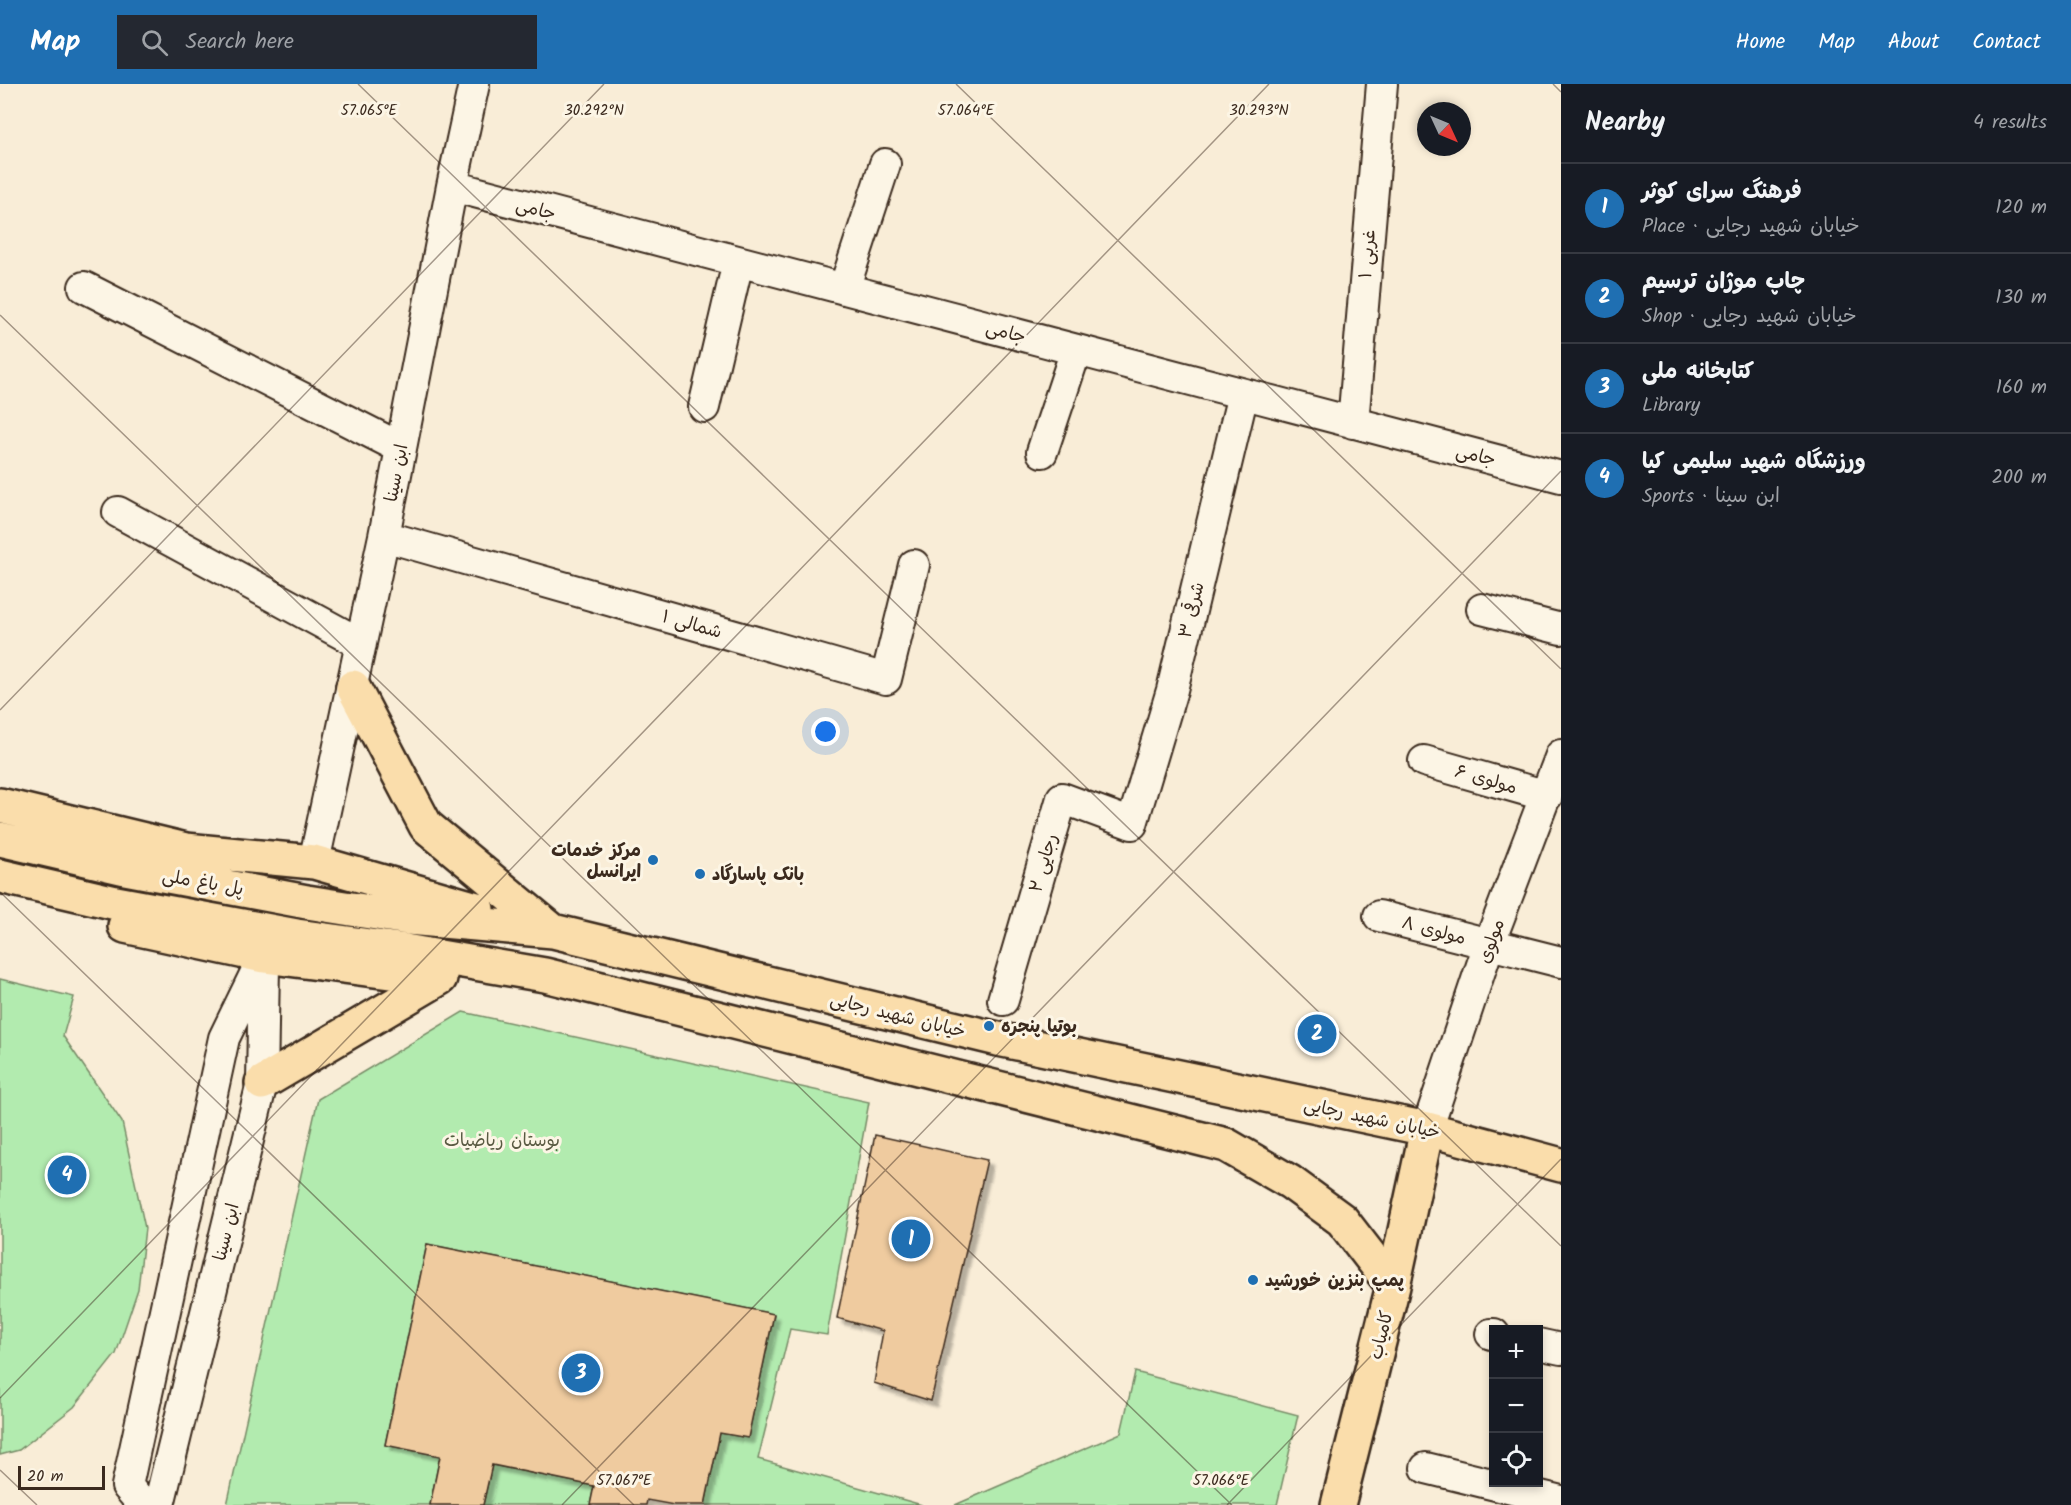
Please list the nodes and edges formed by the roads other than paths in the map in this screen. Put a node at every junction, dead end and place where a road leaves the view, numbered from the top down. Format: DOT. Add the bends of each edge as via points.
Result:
graph roads {
  1 [pos="474,84"];
  2 [pos="1382,84"];
  3 [pos="885,164"];
  4 [pos="452,186"];
  5 [pos="738,262"];
  6 [pos="84,287"];
  7 [pos="844,289"];
  8 [pos="1076,350"];
  9 [pos="1243,394"];
  10 [pos="704,407"];
  11 [pos="1353,423"];
  12 [pos="401,447"];
  13 [pos="1042,452"];
  14 [pos="1561,477"];
  15 [pos="118,512"];
  16 [pos="384,536"];
  17 [pos="914,565"];
  18 [pos="1482,609"];
  19 [pos="1561,629"];
  20 [pos="361,644"];
  21 [pos="352,687"];
  22 [pos="1561,755"];
  23 [pos="1425,761"];
  24 [pos="1547,796"];
  25 [pos="0,805"];
  26 [pos="1132,824"];
  27 [pos="0,839"];
  28 [pos="314,862"];
  29 [pos="0,876"];
  30 [pos="0,898"];
  31 [pos="1379,916"];
  32 [pos="408,918"];
  33 [pos="553,931"];
  34 [pos="1489,944"];
  35 [pos="264,956"];
  36 [pos="1561,962"];
  37 [pos="440,978"];
  38 [pos="572,981"];
  39 [pos="1004,1000"];
  40 [pos="262,1083"];
  41 [pos="1427,1129"];
  42 [pos="1561,1165"];
  43 [pos="1393,1286"];
  44 [pos="1543,1345"];
  45 [pos="1561,1349"];
  46 [pos="1426,1467"];
  47 [pos="1561,1502"];
  48 [pos="143,1505"];
  49 [pos="159,1505"];
  50 [pos="1338,1505"];
  1 -- 4 [label="street, ابن سینا"];
  2 -- 11 [label="street, غربی ۱"];
  3 -- 7 [label="street"];
  4 -- 5 [label="street, جامی"];
  4 -- 12 [label="street, ابن سینا"];
  5 -- 7 [label="street, جامی"];
  5 -- 10 [label="street"];
  6 -- 12 [label="street"];
  7 -- 8 [label="street, جامی"];
  8 -- 9 [label="street, جامی"];
  8 -- 13 [label="street"];
  9 -- 11 [label="street, جامی"];
  9 -- 26 [label="street, شرقی ۳" via="1172,690"];
  11 -- 14 [label="street, جامی"];
  12 -- 16 [label="street, ابن سینا"];
  15 -- 20 [label="street"];
  16 -- 17 [label="street, شمالی ۱" via="886,679"];
  16 -- 20 [label="street, ابن سینا"];
  18 -- 19 [label="street"];
  20 -- 21 [label="street, ابن سینا"];
  21 -- 28 [label="street, ابن سینا"];
  21 -- 33 [label="main road" via="426,826"];
  22 -- 24 [label="street, مولوی"];
  23 -- 24 [label="street, مولوی ۶"];
  24 -- 34 [label="street, مولوی"];
  25 -- 28 [label="main road" via="186,850"];
  26 -- 39 [label="street, رجایی ۲" via="1062,798"];
  27 -- 32 [label="main road, پل باغ ملی" via="125,868"];
  28 -- 33 [label="main road"];
  29 -- 38 [label="main road, پل باغ ملی" via="116,903"];
  30 -- 35 [label="main road"];
  31 -- 34 [label="street, مولوی ۸"];
  32 -- 33 [label="main road, خیابان شهید رجایی"];
  33 -- 41 [label="main road, خیابان شهید رجایی" via="998,1039"];
  34 -- 36 [label="street, مولوی ۸"];
  34 -- 41 [label="street, مولوی"];
  35 -- 37 [label="main road"];
  35 -- 40 [label="street, ابن سینا"];
  35 -- 48 [label="street" via="224,1038 127,1486"];
  37 -- 38 [label="main road"];
  37 -- 40 [label="main road"];
  38 -- 43 [label="main road" via="1226,1144 1290,1182 1342,1220"];
  40 -- 49 [label="street, ابن سینا"];
  41 -- 42 [label="main road, خیابان شهید رجایی"];
  41 -- 43 [label="main road, کامیاب"];
  43 -- 50 [label="main road, کامیاب"];
  44 -- 45 [label="street"];
  46 -- 47 [label="street"];
}
